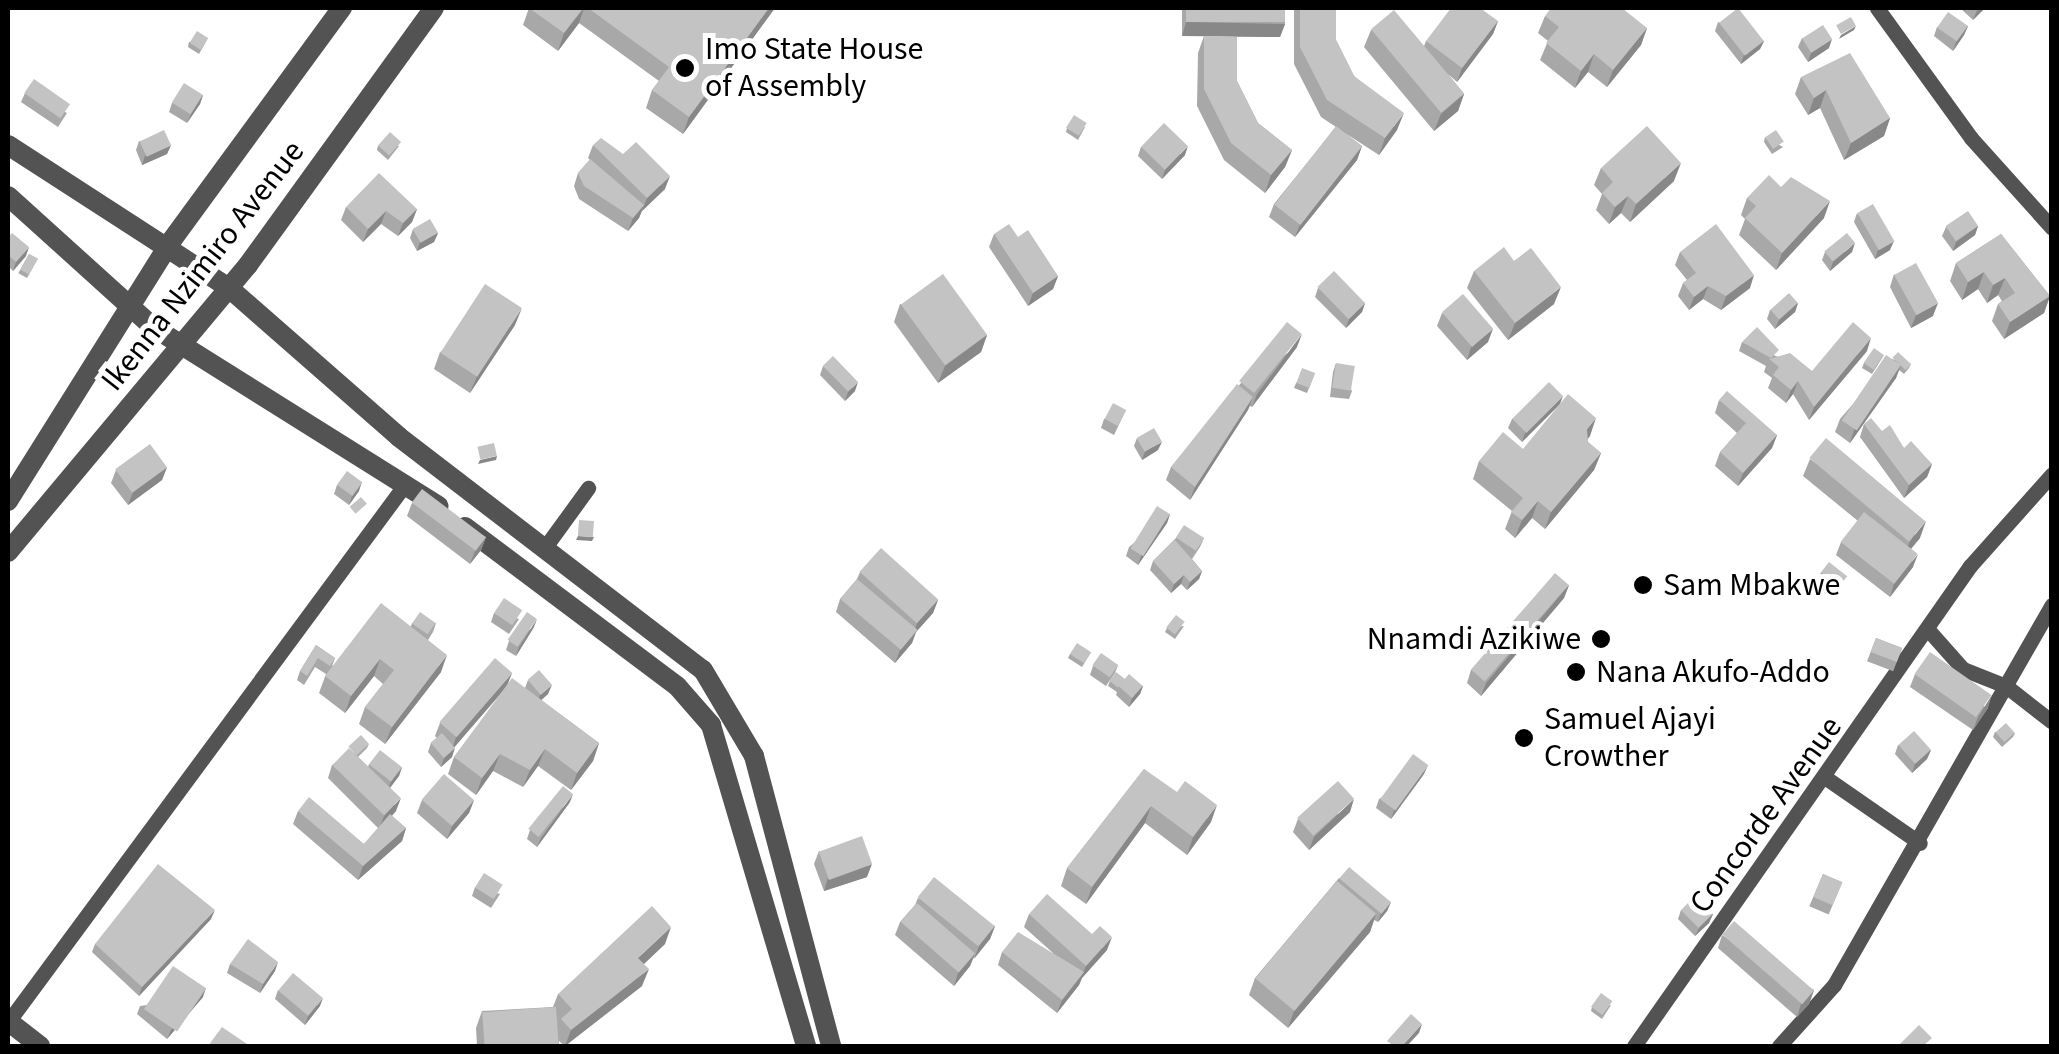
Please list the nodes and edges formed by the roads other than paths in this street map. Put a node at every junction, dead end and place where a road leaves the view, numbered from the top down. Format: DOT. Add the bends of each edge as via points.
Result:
graph roads {
  1 [pos="342,8"];
  2 [pos="434,8"];
  3 [pos="1876,8"];
  4 [pos="8,145"];
  5 [pos="8,196"];
  6 [pos="2052,228"];
  7 [pos="169,244"];
  8 [pos="229,288"];
  9 [pos="127,306"];
  10 [pos="184,348"];
  11 [pos="2052,474"];
  12 [pos="406,483"];
  13 [pos="588,488"];
  14 [pos="8,501"];
  15 [pos="543,550"];
  16 [pos="8,552"];
  17 [pos="2052,605"];
  18 [pos="1931,632"];
  19 [pos="2006,686"];
  20 [pos="718,690"];
  21 [pos="696,704"];
  22 [pos="2052,722"];
  23 [pos="1826,778"];
  24 [pos="1920,843"];
  25 [pos="8,1022"];
  26 [pos="40,1046"];
  27 [pos="806,1046"];
  28 [pos="831,1046"];
  29 [pos="1634,1046"];
  30 [pos="1779,1046"];
  1 -- 7 [label="street, Ikenna Nzimiro Avenue"];
  2 -- 8 [label="street, Ikenna Nzimiro Avenue"];
  3 -- 6 [label="street" via="1971,138"];
  4 -- 7 [label="street"];
  5 -- 9 [label="street"];
  7 -- 8 [label="street"];
  7 -- 9 [label="street, Ikenna Nzimiro Avenue"];
  8 -- 10 [label="street, Ikenna Nzimiro Avenue"];
  8 -- 15 [label="street"];
  9 -- 10 [label="street"];
  9 -- 14 [label="street, Ikenna Nzimiro Avenue"];
  10 -- 12 [label="street"];
  10 -- 16 [label="street, Ikenna Nzimiro Avenue"];
  11 -- 18 [label="street, Concorde Avenue" via="1970,566"];
  12 -- 21 [label="street"];
  12 -- 25 [label="street"];
  13 -- 15 [label="street"];
  15 -- 20 [label="street" via="658,632"];
  17 -- 19 [label="street"];
  18 -- 19 [label="street" via="1962,669"];
  18 -- 23 [label="street, Concorde Avenue"];
  19 -- 22 [label="street"];
  19 -- 24 [label="street"];
  20 -- 21 [label="street"];
  20 -- 28 [label="street" via="754,756"];
  21 -- 27 [label="street" via="720,749"];
  23 -- 24 [label="street"];
  23 -- 29 [label="street, Concorde Avenue"];
  24 -- 30 [label="street" via="1834,985"];
  25 -- 26 [label="street"];
}
